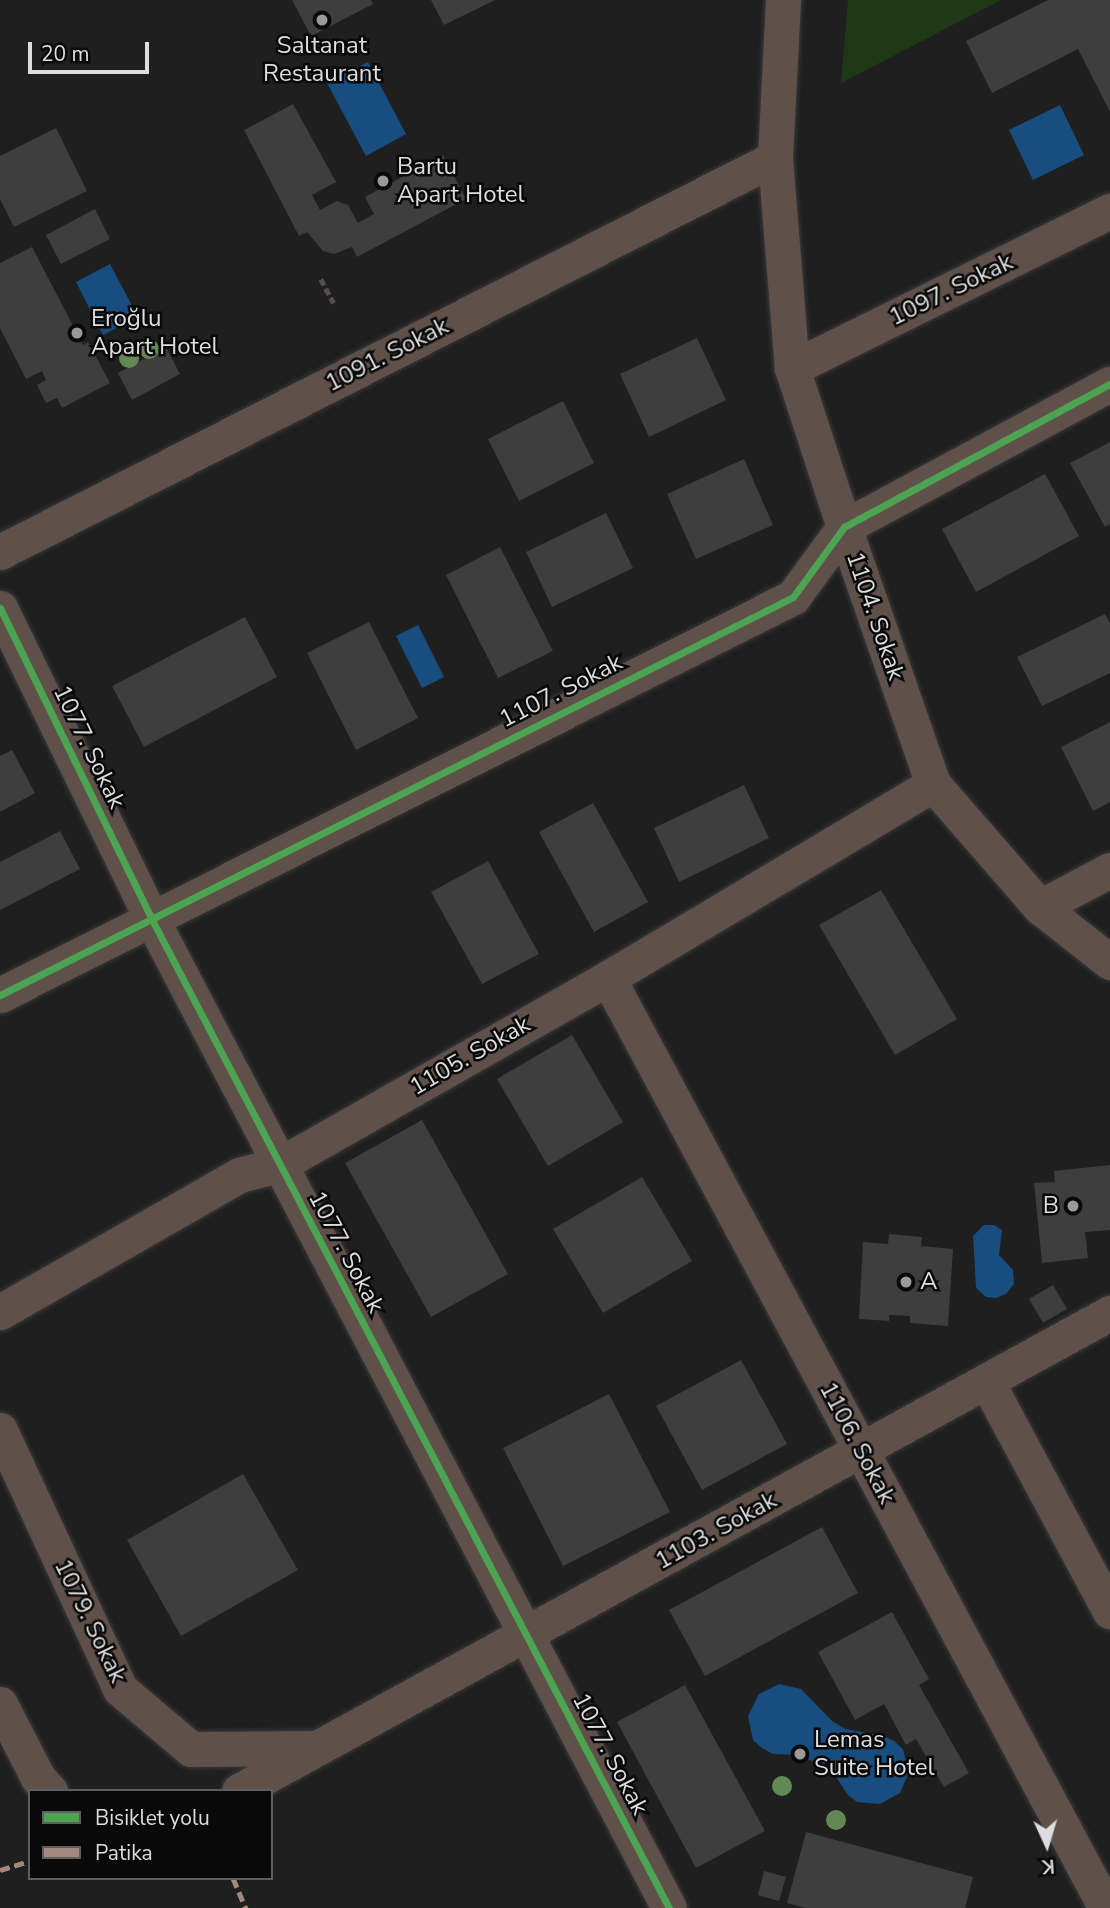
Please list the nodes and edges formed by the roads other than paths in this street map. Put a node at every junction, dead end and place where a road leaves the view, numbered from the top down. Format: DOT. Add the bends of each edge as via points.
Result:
graph roads {
  1 [pos="783,0"];
  2 [pos="775,158"];
  3 [pos="1110,211"];
  4 [pos="792,368"];
  5 [pos="1110,384"];
  6 [pos="844,527"];
  7 [pos="0,552"];
  8 [pos="0,608"];
  9 [pos="933,783"];
  10 [pos="1110,870"];
  11 [pos="1040,907"];
  12 [pos="151,918"];
  13 [pos="1110,962"];
  14 [pos="608,978"];
  15 [pos="0,995"];
  16 [pos="279,1165"];
  17 [pos="0,1312"];
  18 [pos="1110,1313"];
  19 [pos="987,1382"];
  20 [pos="0,1430"];
  21 [pos="861,1451"];
  22 [pos="1110,1611"];
  23 [pos="526,1635"];
  24 [pos="0,1704"];
  25 [pos="321,1748"];
  26 [pos="49,1789"];
  27 [pos="243,1789"];
  28 [pos="669,1908"];
  29 [pos="1106,1908"];
  1 -- 2 [label="street, 1104. Sokak"];
  2 -- 4 [label="street, 1104. Sokak"];
  2 -- 7 [label="street, 1091. Sokak"];
  3 -- 4 [label="street, 1097. Sokak"];
  4 -- 6 [label="street, 1104. Sokak"];
  5 -- 6 [label="street, 1107. Sokak"];
  6 -- 9 [label="street, 1104. Sokak"];
  6 -- 12 [label="street, 1107. Sokak" via="793,597"];
  8 -- 12 [label="street, 1077. Sokak"];
  9 -- 11 [label="street, 1104. Sokak"];
  9 -- 14 [label="street, 1105. Sokak"];
  10 -- 11 [label="street"];
  11 -- 13 [label="street, 1104. Sokak"];
  12 -- 15 [label="street, 1107. Sokak"];
  12 -- 16 [label="street, 1077. Sokak"];
  14 -- 16 [label="street, 1105. Sokak"];
  14 -- 21 [label="street, 1106. Sokak"];
  16 -- 17 [label="street, 1105. Sokak" via="239,1175"];
  16 -- 23 [label="street, 1077. Sokak"];
  18 -- 19 [label="street, 1103. Sokak"];
  19 -- 21 [label="street, 1103. Sokak"];
  19 -- 22 [label="street"];
  20 -- 25 [label="street, 1079. Sokak" via="120,1689 191,1749"];
  21 -- 23 [label="street, 1103. Sokak"];
  21 -- 29 [label="street, 1106. Sokak"];
  23 -- 25 [label="street, 1103. Sokak"];
  23 -- 28 [label="street, 1077. Sokak"];
  24 -- 26 [label="street" via="38,1778"];
  25 -- 27 [label="street, 1103. Sokak"];
}
